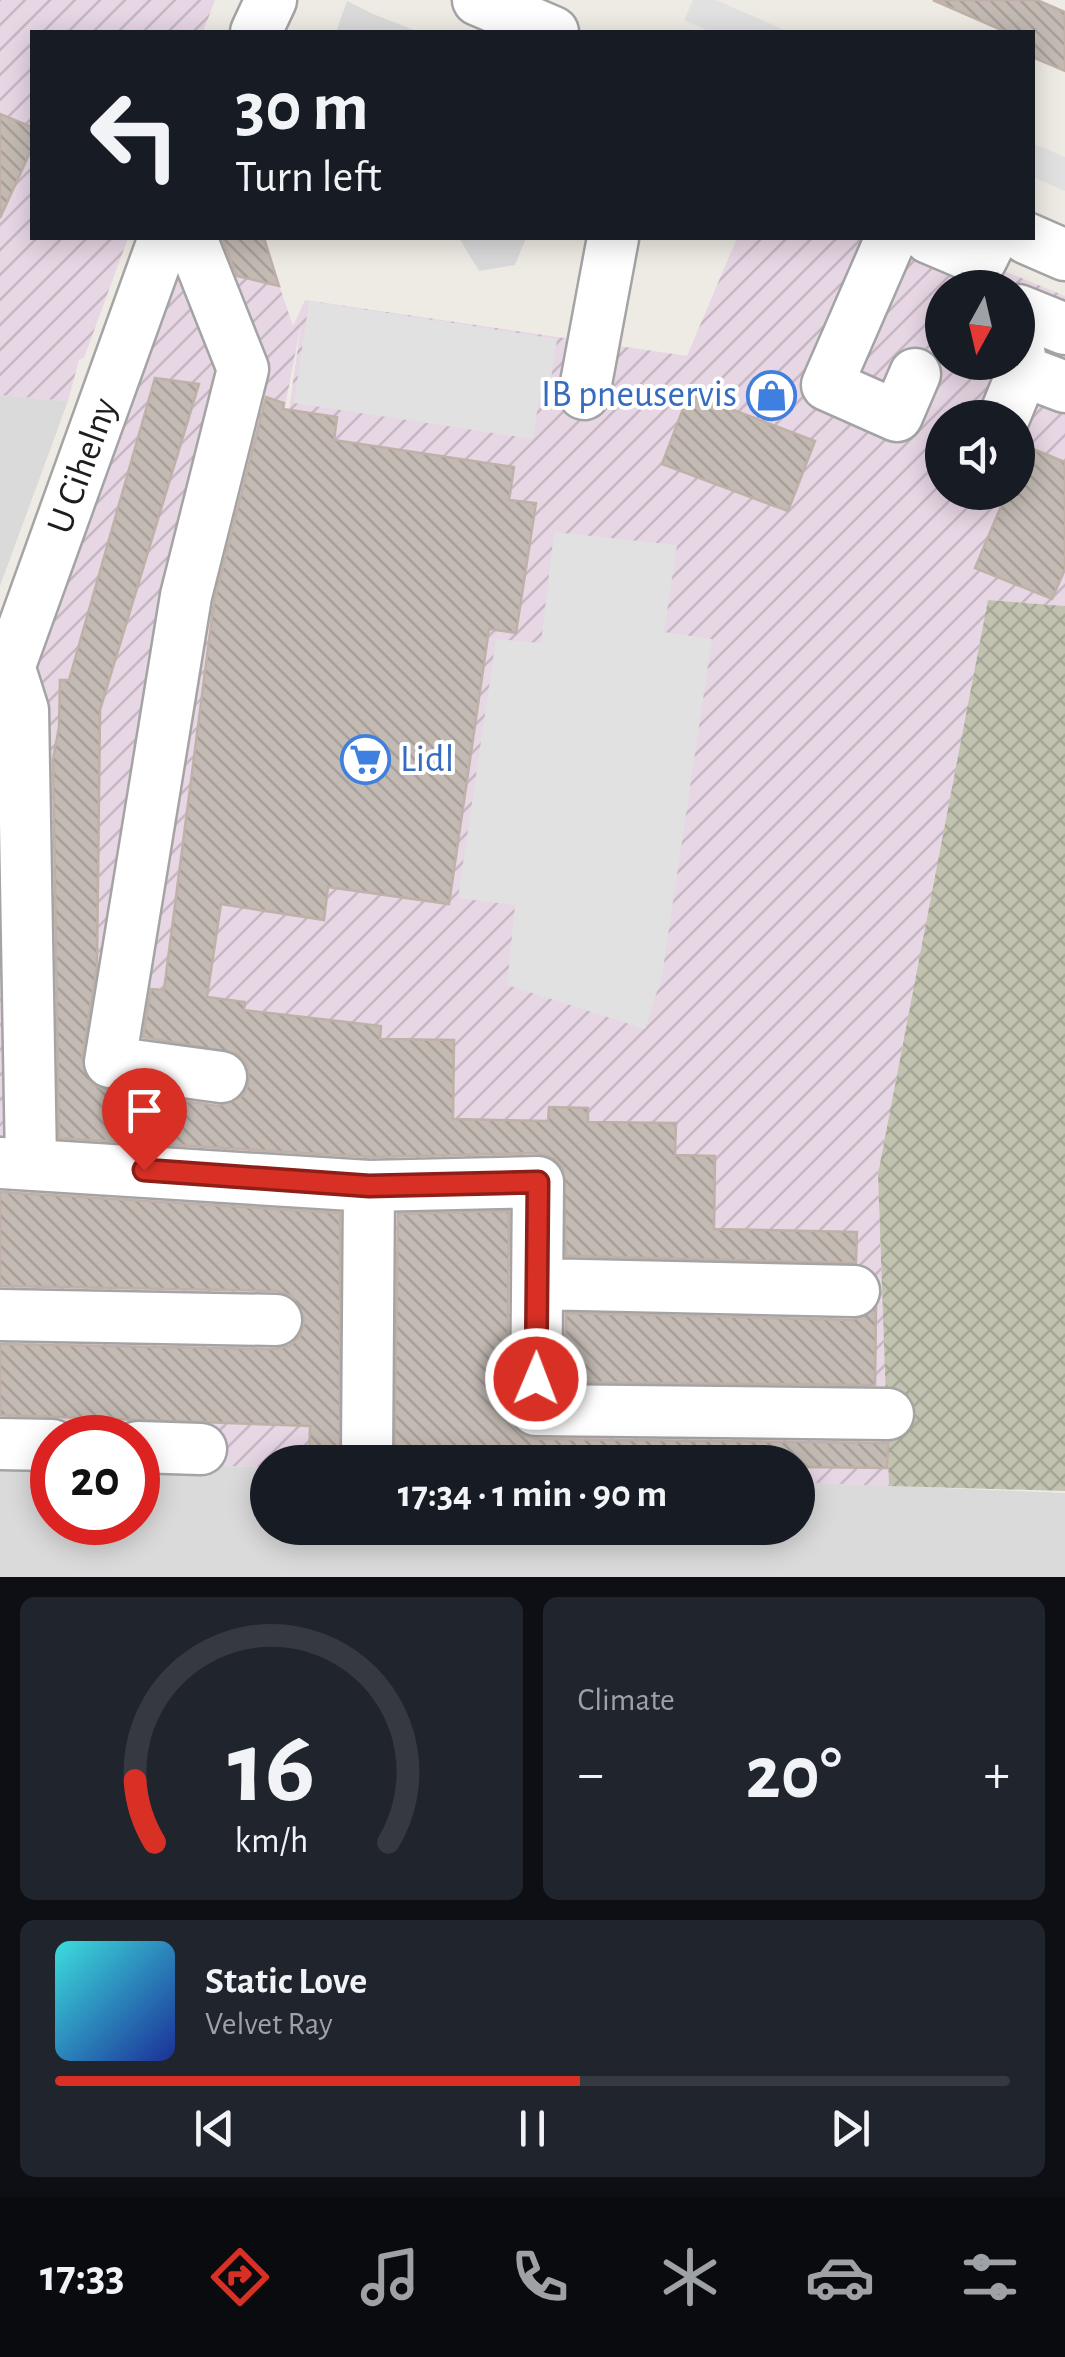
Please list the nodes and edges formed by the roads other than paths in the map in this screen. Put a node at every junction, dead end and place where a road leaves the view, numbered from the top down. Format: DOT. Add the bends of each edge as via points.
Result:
graph roads {
  1 [pos="271,0"];
  2 [pos="497,4"];
  3 [pos="257,30"];
  4 [pos="549,30"];
  5 [pos="163,240"];
  6 [pos="192,240"];
  7 [pos="612,240"];
  8 [pos="890,240"];
  9 [pos="934,240"];
  10 [pos="1031,240"];
  11 [pos="1065,254"];
  12 [pos="990,262"];
  13 [pos="1035,317"];
  14 [pos="1065,329"];
  15 [pos="915,374"];
  16 [pos="584,394"];
  17 [pos="5,681"];
  18 [pos="221,1077"];
  19 [pos="16,1162"];
  20 [pos="369,1186"];
  21 [pos="537,1284"];
  22 [pos="854,1291"];
  23 [pos="0,1316"];
  24 [pos="276,1320"];
  25 [pos="888,1414"];
  26 [pos="0,1444"];
  27 [pos="30,1445"];
  28 [pos="367,1445"];
  29 [pos="160,1448"];
  30 [pos="202,1449"];
  1 -- 3 [label="street"];
  2 -- 4 [label="street"];
  5 -- 17 [label="street, U Cihelny"];
  6 -- 18 [label="street" via="242,369 186,596 110,1062"];
  7 -- 16 [label="street"];
  8 -- 15 [label="street" via="826,385 897,416"];
  9 -- 12 [label="street"];
  10 -- 11 [label="street"];
  13 -- 14 [label="street"];
  17 -- 19 [label="street" via="23,710"];
  19 -- 20 [label="street"];
  20 -- 21 [label="street" via="538,1182"];
  20 -- 28 [label="street"];
  21 -- 22 [label="street"];
  21 -- 25 [label="street" via="536,1410"];
  23 -- 24 [label="street"];
  26 -- 27 [label="street"];
  29 -- 30 [label="street"];
}
